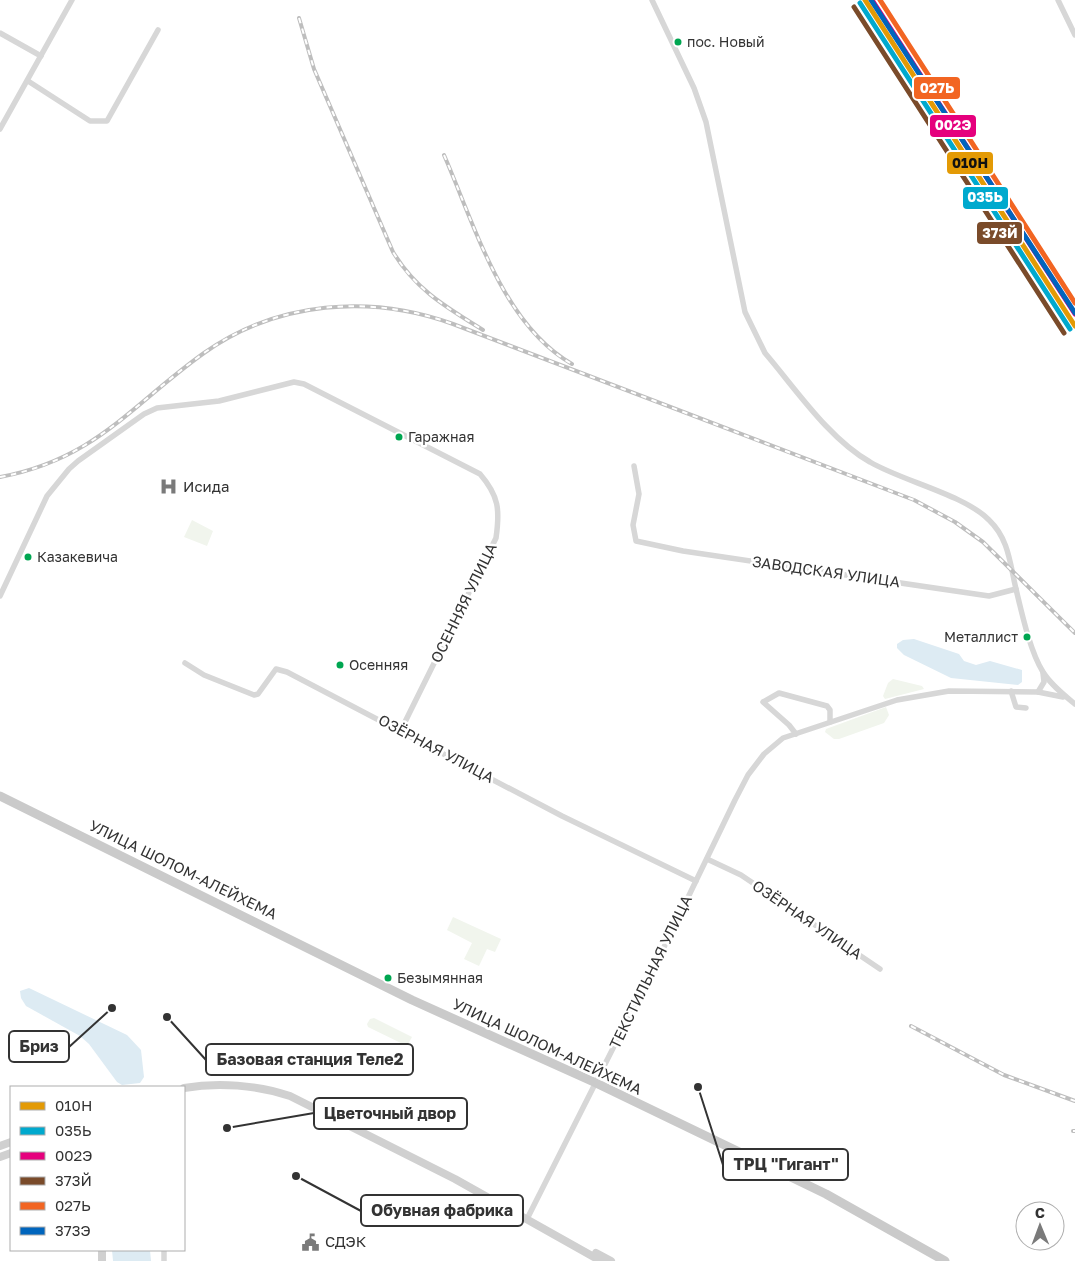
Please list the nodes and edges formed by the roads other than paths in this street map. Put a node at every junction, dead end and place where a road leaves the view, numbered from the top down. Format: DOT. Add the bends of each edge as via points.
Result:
graph roads {
  1 [pos="72,0"];
  2 [pos="652,0"];
  3 [pos="1058,0"];
  4 [pos="158,30"];
  5 [pos="0,33"];
  6 [pos="1075,35"];
  7 [pos="42,56"];
  8 [pos="28,81"];
  9 [pos="0,129"];
  10 [pos="634,466"];
  11 [pos="1016,589"];
  12 [pos="0,596"];
  13 [pos="185,663"];
  14 [pos="1042,671"];
  15 [pos="1011,691"];
  16 [pos="1038,692"];
  17 [pos="1074,704"];
  18 [pos="1026,708"];
  19 [pos="830,722"];
  20 [pos="401,730"];
  21 [pos="796,734"];
  22 [pos="0,796"];
  23 [pos="707,859"];
  24 [pos="696,881"];
  25 [pos="880,969"];
  26 [pos="596,1083"];
  27 [pos="185,1088"];
  28 [pos="527,1219"];
  29 [pos="605,1260"];
  30 [pos="945,1261"];
  1 -- 7 [label="street"];
  2 -- 11 [label="street" via="694,88 706,122 745,312 765,353 846,446 870,462 972,507 989,519 1008,549"];
  3 -- 6 [label="street"];
  4 -- 8 [label="street" via="107,121 90,122"];
  5 -- 7 [label="street"];
  7 -- 8 [label="street"];
  8 -- 9 [label="street"];
  10 -- 11 [label="street, ЗАВОДСКАЯ УЛИЦА" via="639,494 633,525 636,541 989,596"];
  11 -- 14 [label="street"];
  12 -- 20 [label="street, ОСЕННЯЯ УЛИЦА" via="36,517 56,484 78,461 144,414 157,408 219,401 294,382 304,384 480,474 497,500 496,538"];
  13 -- 20 [label="street, ОЗЁРНАЯ УЛИЦА" via="204,676 254,695 276,669 281,669"];
  14 -- 16 [label="street" via="1044,682"];
  14 -- 17 [label="street"];
  15 -- 16 [label="street, ТЕКСТИЛЬНАЯ УЛИЦА"];
  15 -- 18 [label="street" via="1016,707"];
  15 -- 19 [label="street, ТЕКСТИЛЬНАЯ УЛИЦА" via="949,691 897,700"];
  16 -- 17 [label="street, ТЕКСТИЛЬНАЯ УЛИЦА" via="1060,695"];
  19 -- 21 [label="street, ТЕКСТИЛЬНАЯ УЛИЦА"];
  19 -- 21 [label="street" via="827,706 779,693 763,702"];
  20 -- 24 [label="street, ОЗЁРНАЯ УЛИЦА" via="555,812"];
  21 -- 23 [label="street, ТЕКСТИЛЬНАЯ УЛИЦА" via="784,738 764,754 748,775"];
  22 -- 26 [label="main road, УЛИЦА ШОЛОМ-АЛЕЙХЕМА" via="412,1000"];
  23 -- 24 [label="street, ТЕКСТИЛЬНАЯ УЛИЦА"];
  23 -- 25 [label="street, ОЗЁРНАЯ УЛИЦА" via="741,875"];
  24 -- 26 [label="street, ТЕКСТИЛЬНАЯ УЛИЦА"];
  26 -- 28 [label="street, ТЕКСТИЛЬНАЯ УЛИЦА"];
  26 -- 30 [label="main road, УЛИЦА ШОЛОМ-АЛЕЙХЕМА" via="826,1194"];
  27 -- 28 [label="main road" via="240,1086 290,1096"];
  28 -- 29 [label="main road"];
}
